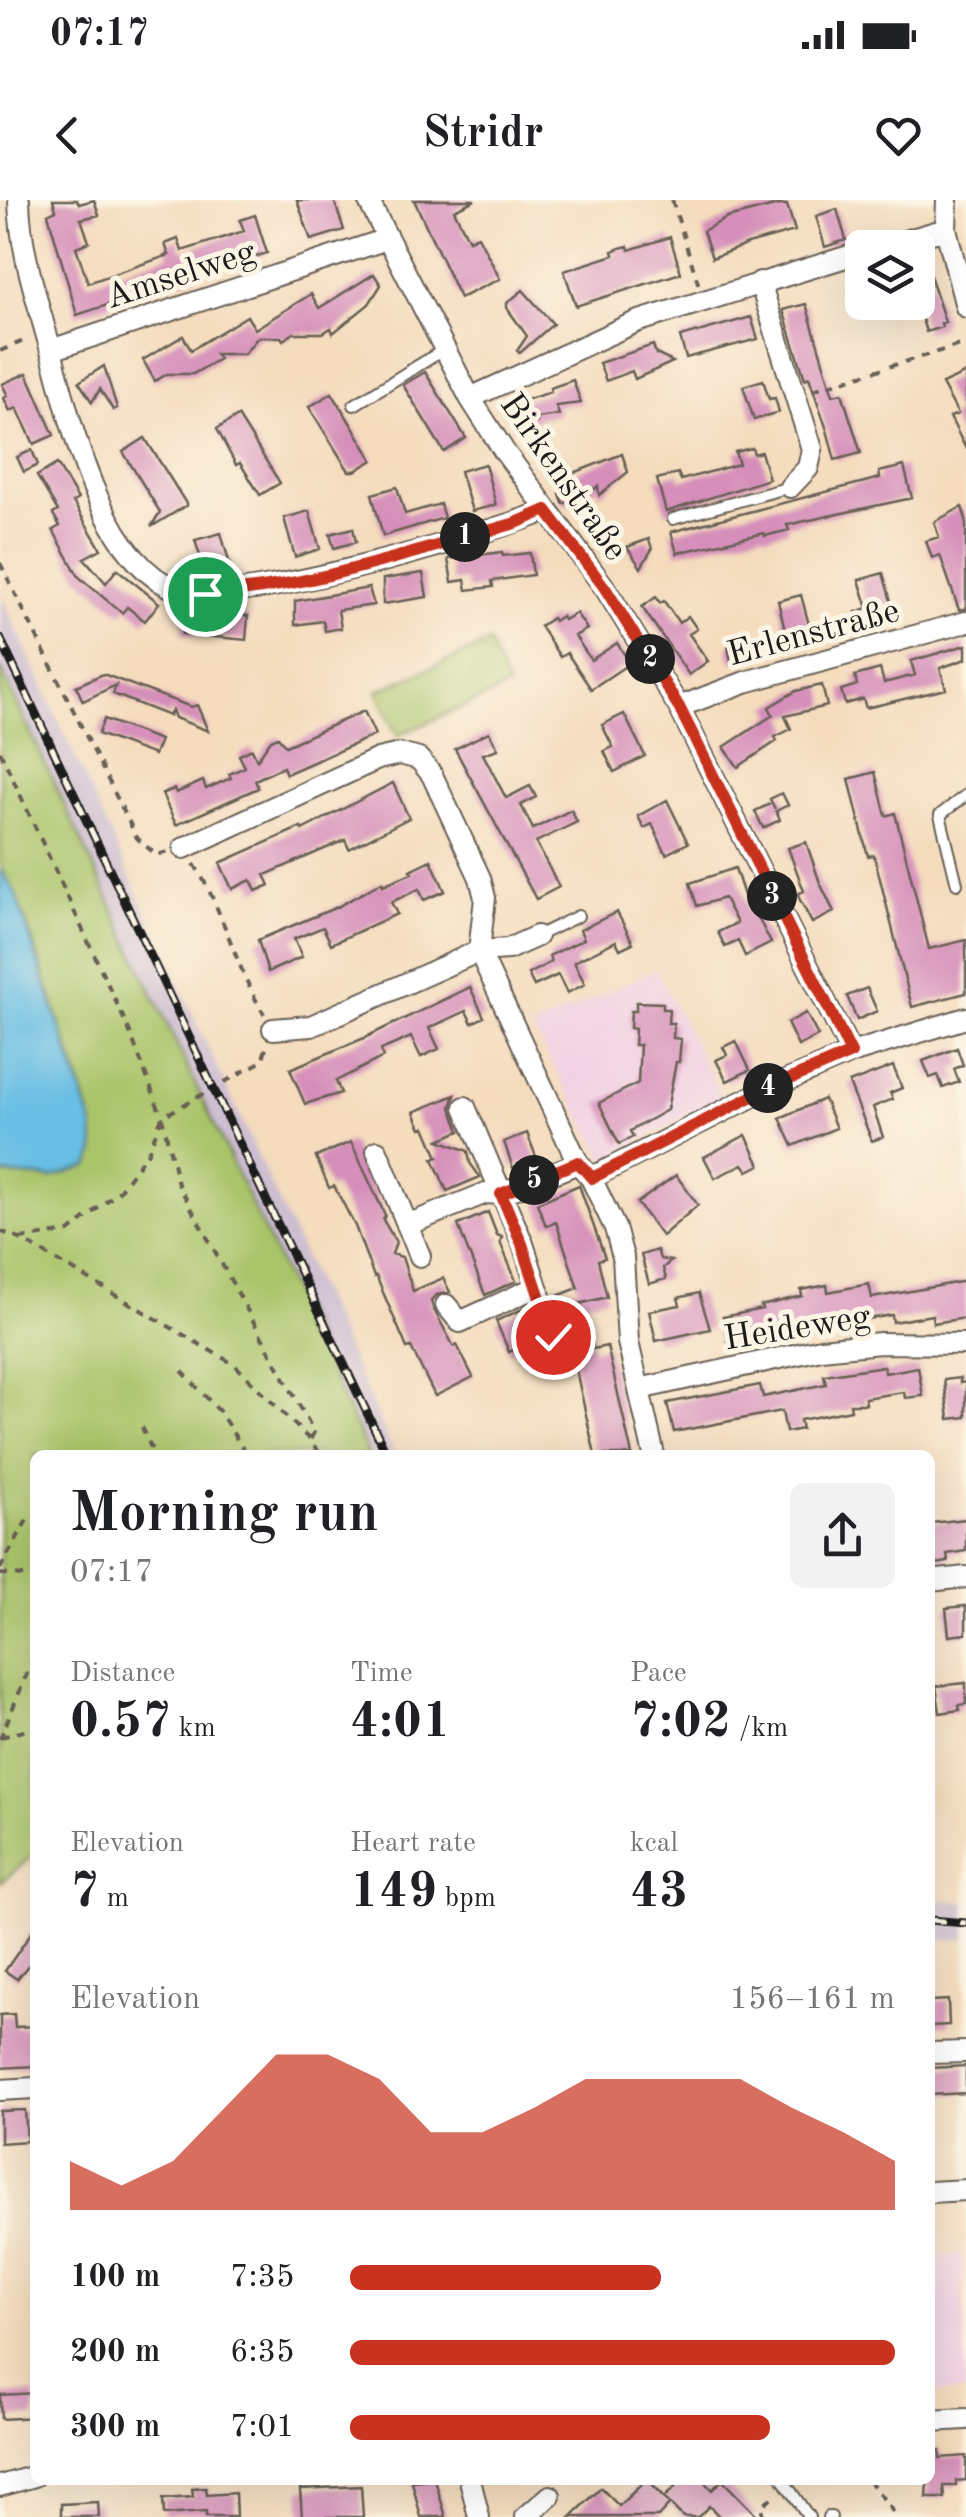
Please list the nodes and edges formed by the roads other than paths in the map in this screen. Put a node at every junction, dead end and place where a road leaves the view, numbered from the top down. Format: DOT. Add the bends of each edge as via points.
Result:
graph roads {
  1 [pos="18,200"];
  2 [pos="368,200"];
  3 [pos="947,200"];
  4 [pos="946,229"];
  5 [pos="935,232"];
  6 [pos="386,240"];
  7 [pos="845,257"];
  8 [pos="760,282"];
  9 [pos="966,307"];
  10 [pos="48,341"];
  11 [pos="445,350"];
  12 [pos="470,398"];
  13 [pos="354,405"];
  14 [pos="790,488"];
  15 [pos="546,510"];
  16 [pos="673,518"];
  17 [pos="966,622"];
  18 [pos="679,707"];
  19 [pos="966,795"];
  20 [pos="184,848"];
  21 [pos="957,884"];
  22 [pos="578,916"];
  23 [pos="537,936"];
  24 [pos="479,952"];
  25 [pos="966,1018"];
  26 [pos="273,1029"];
  27 [pos="851,1053"];
  28 [pos="466,1107"];
  29 [pos="377,1151"];
  30 [pos="585,1170"];
  31 [pos="501,1194"];
  32 [pos="407,1225"];
  33 [pos="420,1256"];
  34 [pos="536,1286"];
  35 [pos="446,1305"];
  36 [pos="553,1337"];
  37 [pos="966,1344"];
  38 [pos="640,1389"];
  39 [pos="653,1450"];
  40 [pos="966,1577"];
  41 [pos="935,1581"];
  42 [pos="966,2052"];
  43 [pos="935,2053"];
  44 [pos="30,2088"];
  45 [pos="0,2090"];
  46 [pos="966,2190"];
  47 [pos="935,2192"];
  48 [pos="966,2420"];
  49 [pos="935,2422"];
  50 [pos="30,2477"];
  51 [pos="471,2485"];
  52 [pos="785,2485"];
  53 [pos="0,2486"];
  54 [pos="550,2496"];
  55 [pos="479,2517"];
  56 [pos="526,2517"];
  57 [pos="809,2517"];
  1 -- 10 [label="street"];
  2 -- 6 [label="street, Birkenstraße"];
  3 -- 4 [label="street"];
  4 -- 5 [label="street"];
  4 -- 9 [label="street"];
  6 -- 10 [label="street, Amselweg"];
  6 -- 11 [label="street, Birkenstraße"];
  7 -- 8 [label="street"];
  8 -- 12 [label="street" via="636,322"];
  8 -- 14 [label="street" via="812,449 808,468"];
  10 -- 15 [label="street" via="98,499 140,564 180,592 237,592 292,582"];
  11 -- 12 [label="street, Birkenstraße"];
  11 -- 13 [label="lane"];
  12 -- 15 [label="street, Birkenstraße"];
  14 -- 16 [label="lane"];
  15 -- 18 [label="street, Birkenstraße" via="605,588"];
  17 -- 18 [label="street, Erlenstraße" via="745,682"];
  18 -- 27 [label="street, Birkenstraße"];
  19 -- 21 [label="lane" via="940,815"];
  20 -- 24 [label="street" via="378,760 400,754 420,759 480,878 485,898"];
  22 -- 23 [label="lane"];
  23 -- 24 [label="street"];
  24 -- 26 [label="street" via="311,1026"];
  24 -- 30 [label="street"];
  25 -- 27 [label="street"];
  27 -- 30 [label="street"];
  28 -- 31 [label="street"];
  29 -- 32 [label="street"];
  30 -- 31 [label="street"];
  30 -- 38 [label="street" via="623,1257 628,1342"];
  31 -- 32 [label="street" via="486,1192"];
  31 -- 34 [label="street"];
  32 -- 33 [label="street"];
  34 -- 35 [label="street" via="460,1322"];
  34 -- 36 [label="street"];
  37 -- 38 [label="street, Heideweg" via="822,1349"];
  38 -- 39 [label="street"];
  40 -- 41 [label="street"];
  42 -- 43 [label="street"];
  44 -- 45 [label="street"];
  46 -- 47 [label="street"];
  48 -- 49 [label="street"];
  50 -- 53 [label="street"];
  51 -- 55 [label="street"];
  52 -- 57 [label="lane"];
  54 -- 56 [label="street"];
}
